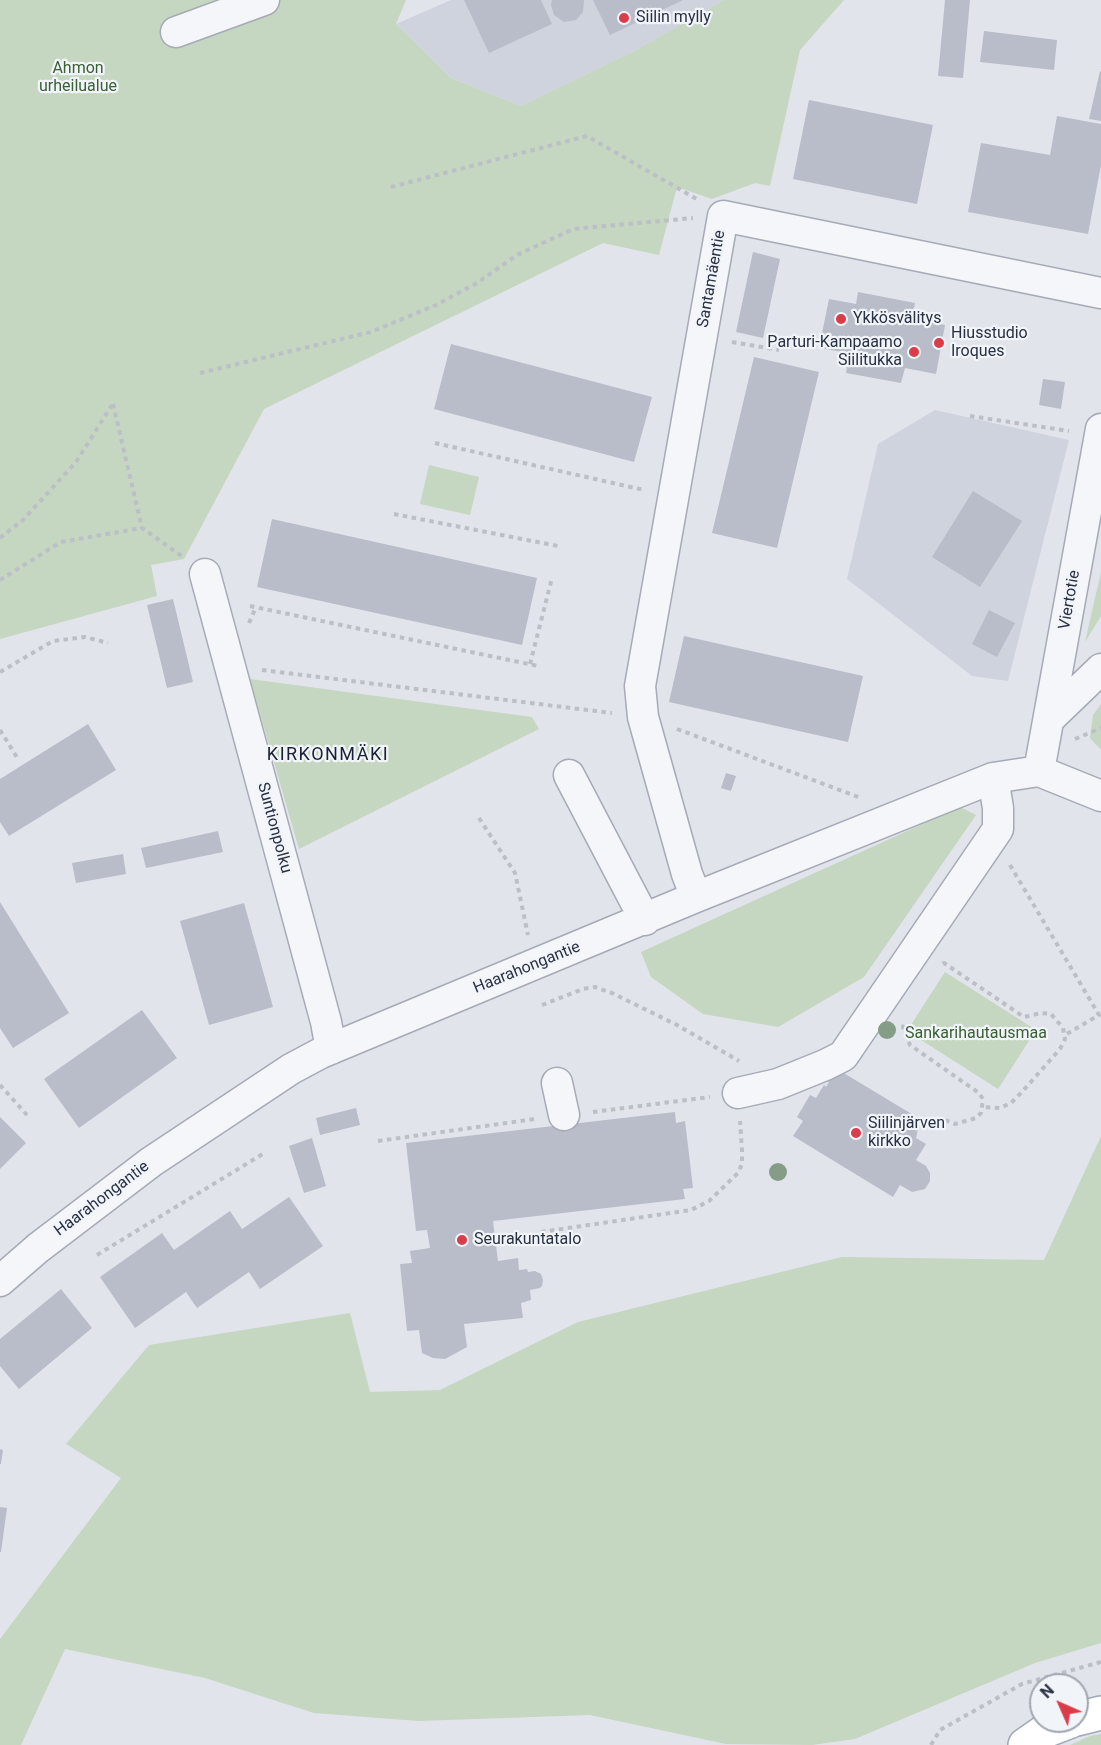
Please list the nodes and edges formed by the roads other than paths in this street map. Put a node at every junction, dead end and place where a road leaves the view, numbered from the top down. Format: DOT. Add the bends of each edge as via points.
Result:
graph roads {
  1 [pos="264,0"];
  2 [pos="176,32"];
  3 [pos="1101,293"];
  4 [pos="1100,432"];
  5 [pos="1097,469"];
  6 [pos="205,574"];
  7 [pos="1101,669"];
  8 [pos="1049,719"];
  9 [pos="1039,771"];
  10 [pos="569,775"];
  11 [pos="993,778"];
  12 [pos="1101,796"];
  13 [pos="696,897"];
  14 [pos="645,920"];
  15 [pos="331,1049"];
  16 [pos="557,1083"];
  17 [pos="738,1093"];
  18 [pos="564,1116"];
  19 [pos="0,1281"];
  20 [pos="1042,1733"];
  21 [pos="1025,1745"];
  1 -- 2 [label="street"];
  3 -- 13 [label="street, Santamäentie" via="723,216 640,686 643,717"];
  4 -- 5 [label="street, Viertotie"];
  5 -- 8 [label="street, Viertotie"];
  6 -- 15 [label="street, Suntionpolku"];
  7 -- 8 [label="street"];
  8 -- 9 [label="street, Viertotie"];
  9 -- 11 [label="street, Haarahongantie"];
  9 -- 12 [label="street"];
  10 -- 14 [label="street"];
  11 -- 13 [label="street, Haarahongantie"];
  11 -- 17 [label="street" via="998,829 843,1056 778,1084"];
  13 -- 14 [label="street, Haarahongantie"];
  14 -- 15 [label="street, Haarahongantie"];
  15 -- 19 [label="street, Haarahongantie" via="291,1069 151,1162"];
  16 -- 18 [label="street"];
  20 -- 21 [label="main road"];
}
